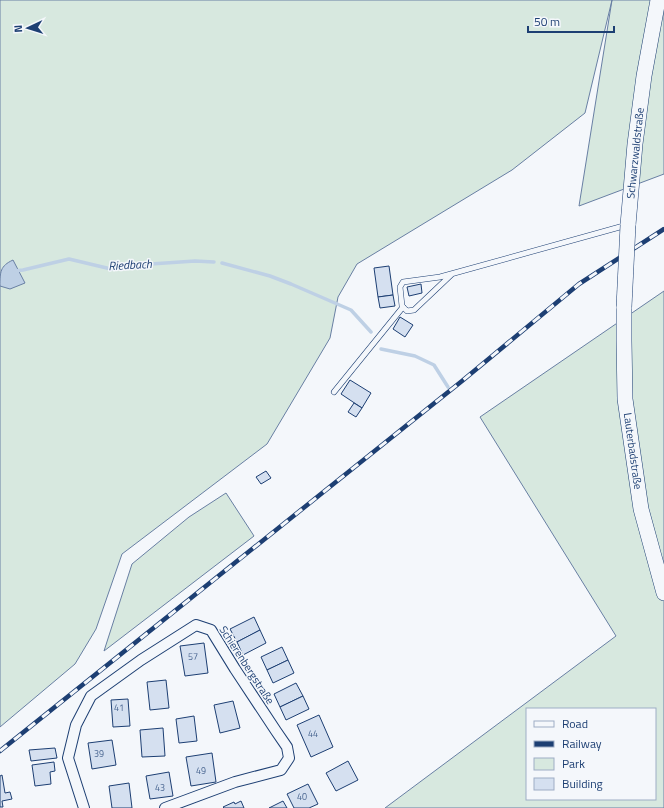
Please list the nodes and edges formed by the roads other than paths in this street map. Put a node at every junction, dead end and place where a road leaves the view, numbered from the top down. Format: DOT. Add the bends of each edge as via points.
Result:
graph roads {
  1 [pos="658,0"];
  2 [pos="628,225"];
  3 [pos="452,274"];
  4 [pos="403,307"];
  5 [pos="624,307"];
  6 [pos="334,392"];
  7 [pos="664,593"];
  8 [pos="84,808"];
  9 [pos="165,808"];
  1 -- 2 [label="main road, Schwarzwaldstraße" via="644,76"];
  2 -- 3 [label="lane"];
  2 -- 5 [label="main road, Schwarzwaldstraße, bridge"];
  3 -- 4 [label="lane" via="414,310 407,311"];
  3 -- 4 [label="lane" via="403,282 400,287"];
  4 -- 6 [label="lane"];
  5 -- 7 [label="main road, Lauterbadstraße" via="626,407 641,509"];
  8 -- 9 [label="street, Schierenbergstraße" via="68,758 76,725 91,696 196,625 211,630 287,747 289,758 281,770 235,782"];
}
